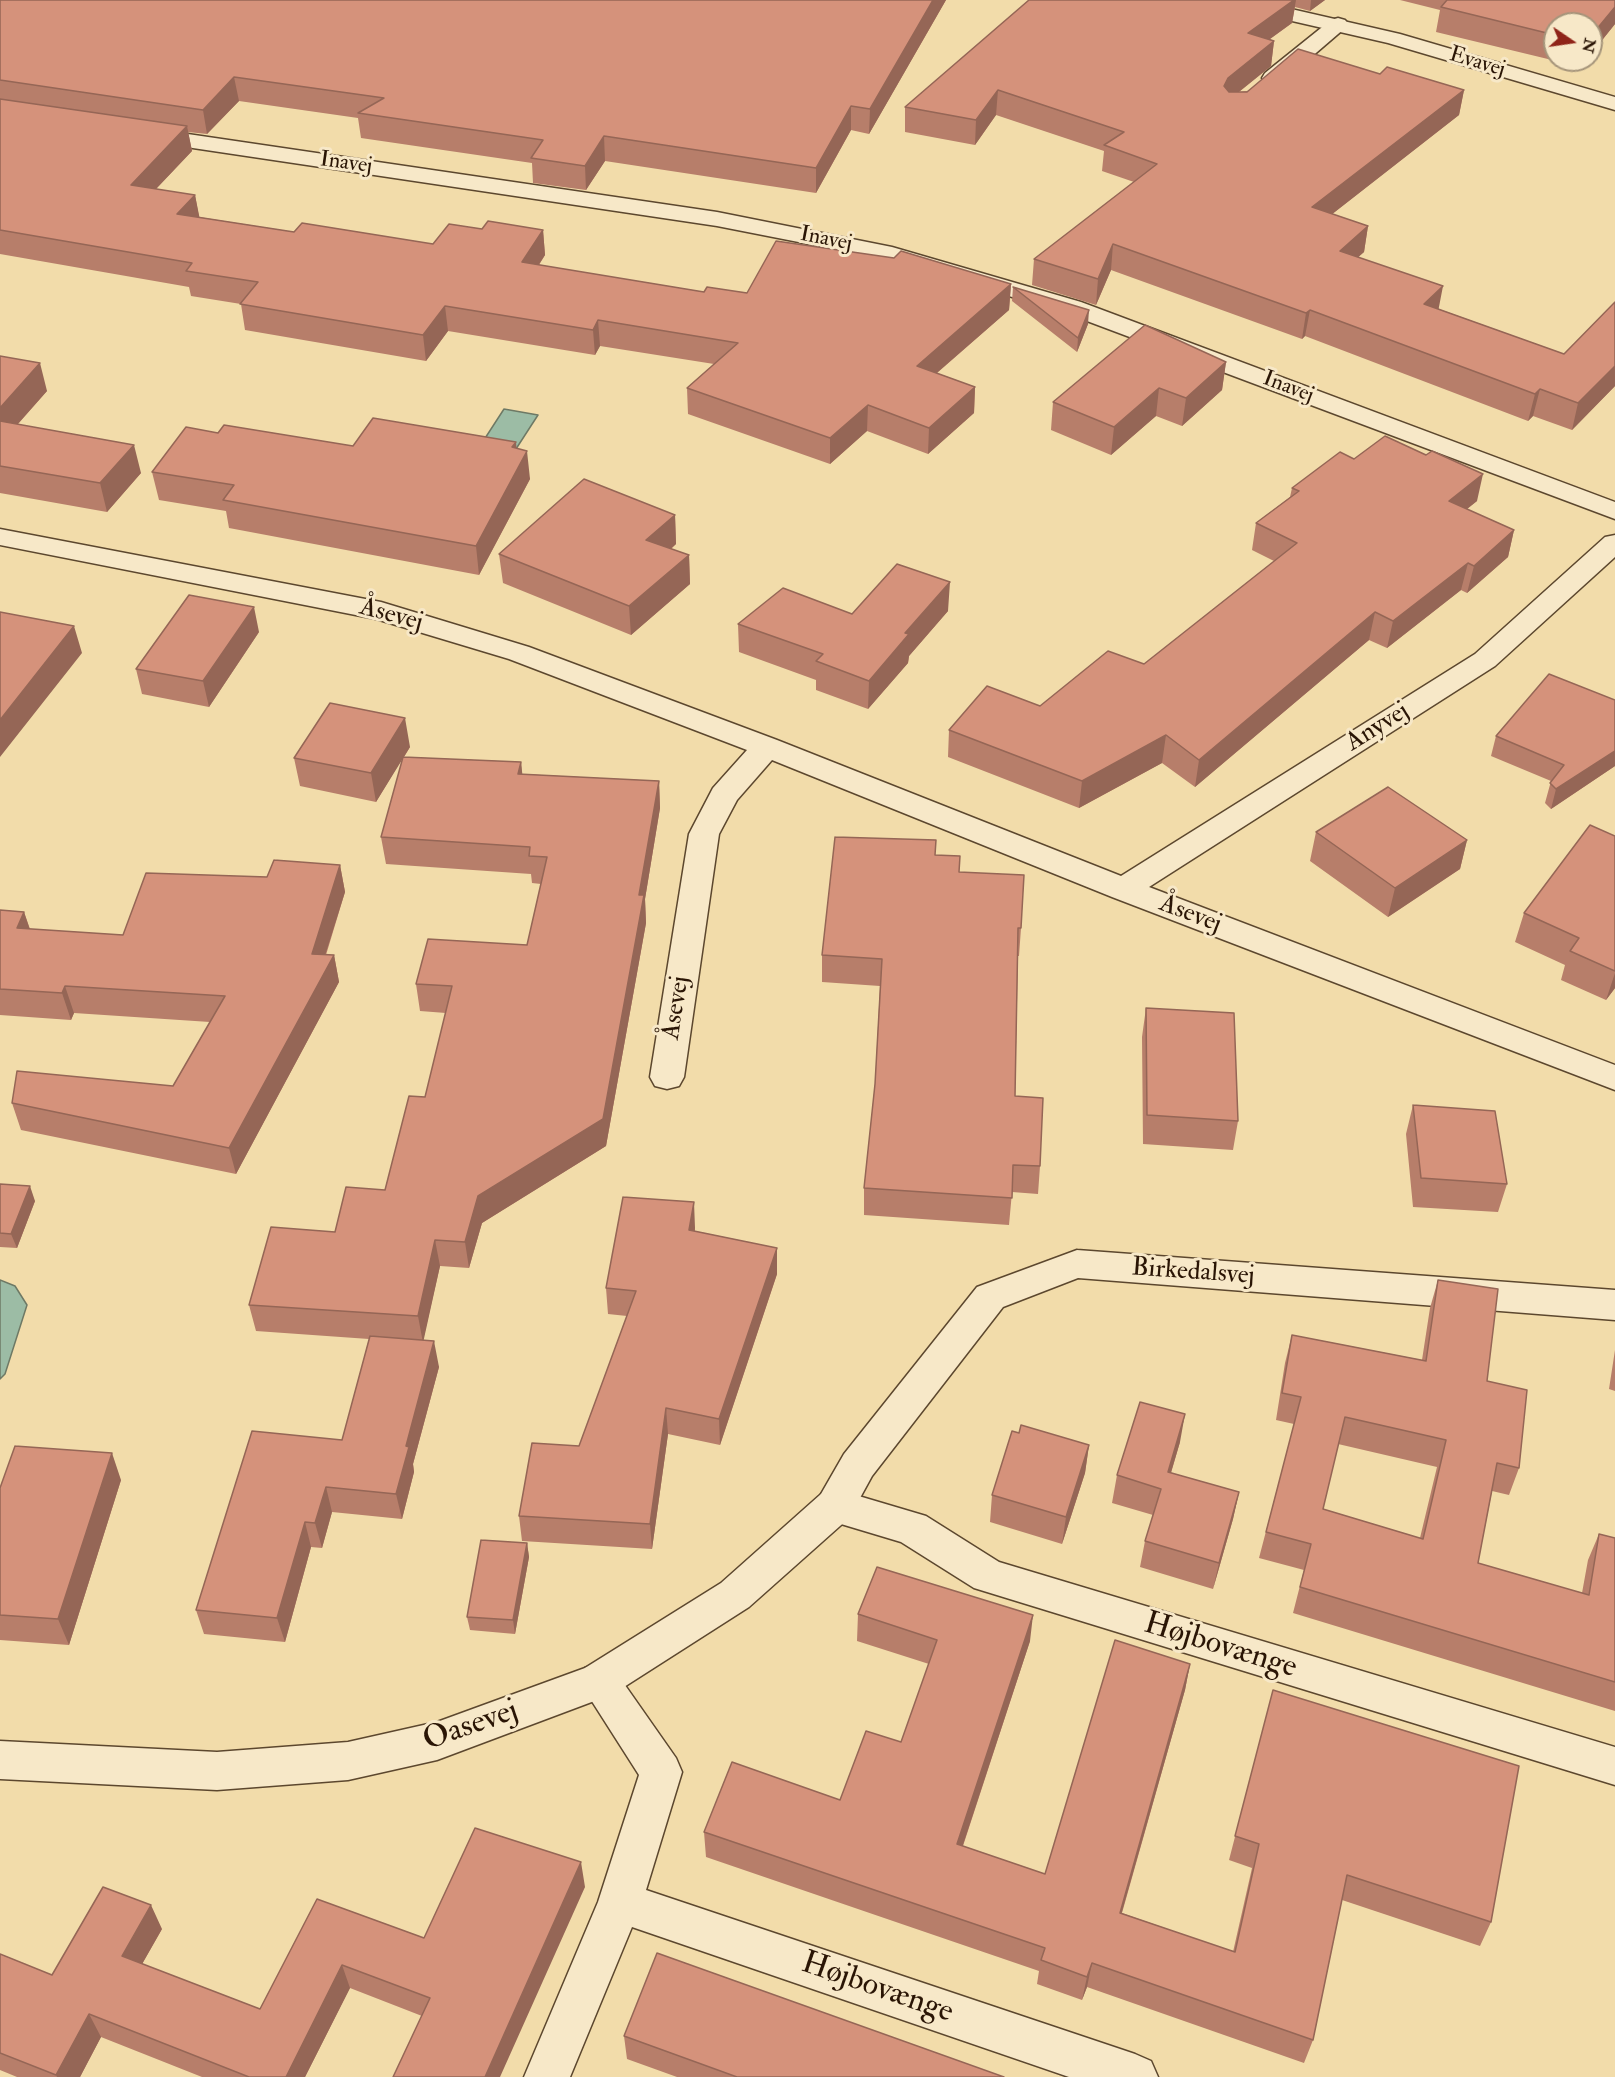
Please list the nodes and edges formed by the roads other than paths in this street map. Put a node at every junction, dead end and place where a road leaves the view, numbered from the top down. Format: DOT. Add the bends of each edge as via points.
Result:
graph roads {
  1 [pos="1226,0"];
  2 [pos="1338,24"];
  3 [pos="1260,89"];
  4 [pos="1615,105"];
  5 [pos="126,132"];
  6 [pos="1615,511"];
  7 [pos="0,537"];
  8 [pos="1615,543"];
  9 [pos="767,747"];
  10 [pos="1123,889"];
  11 [pos="667,1077"];
  12 [pos="1615,1078"];
  13 [pos="1615,1305"];
  14 [pos="858,1466"];
  15 [pos="835,1506"];
  16 [pos="599,1682"];
  17 [pos="0,1760"];
  18 [pos="1615,1766"];
  19 [pos="620,1902"];
  20 [pos="547,2077"];
  21 [pos="1135,2077"];
  1 -- 2 [label="street, Evavej"];
  2 -- 3 [label="street"];
  2 -- 4 [label="street, Evavej"];
  5 -- 6 [label="street, Inavej" via="717,219 884,252 1072,307"];
  7 -- 9 [label="street, Åsevej" via="381,610 519,653"];
  8 -- 10 [label="street, Anyvej" via="1485,660"];
  9 -- 10 [label="street, Åsevej"];
  9 -- 11 [label="street, Åsevej" via="724,795 704,834"];
  10 -- 12 [label="street, Åsevej"];
  13 -- 14 [label="street, Birkedalsvej" via="1077,1264 990,1297"];
  14 -- 15 [label="street, Oasevej"];
  15 -- 16 [label="street, Oasevej" via="735,1595"];
  15 -- 18 [label="street, Højbovænge" via="912,1528 988,1576"];
  16 -- 17 [label="street, Oasevej" via="437,1742 348,1761 217,1771"];
  16 -- 19 [label="street" via="661,1772"];
  19 -- 20 [label="street"];
  19 -- 21 [label="street, Højbovænge"];
}
